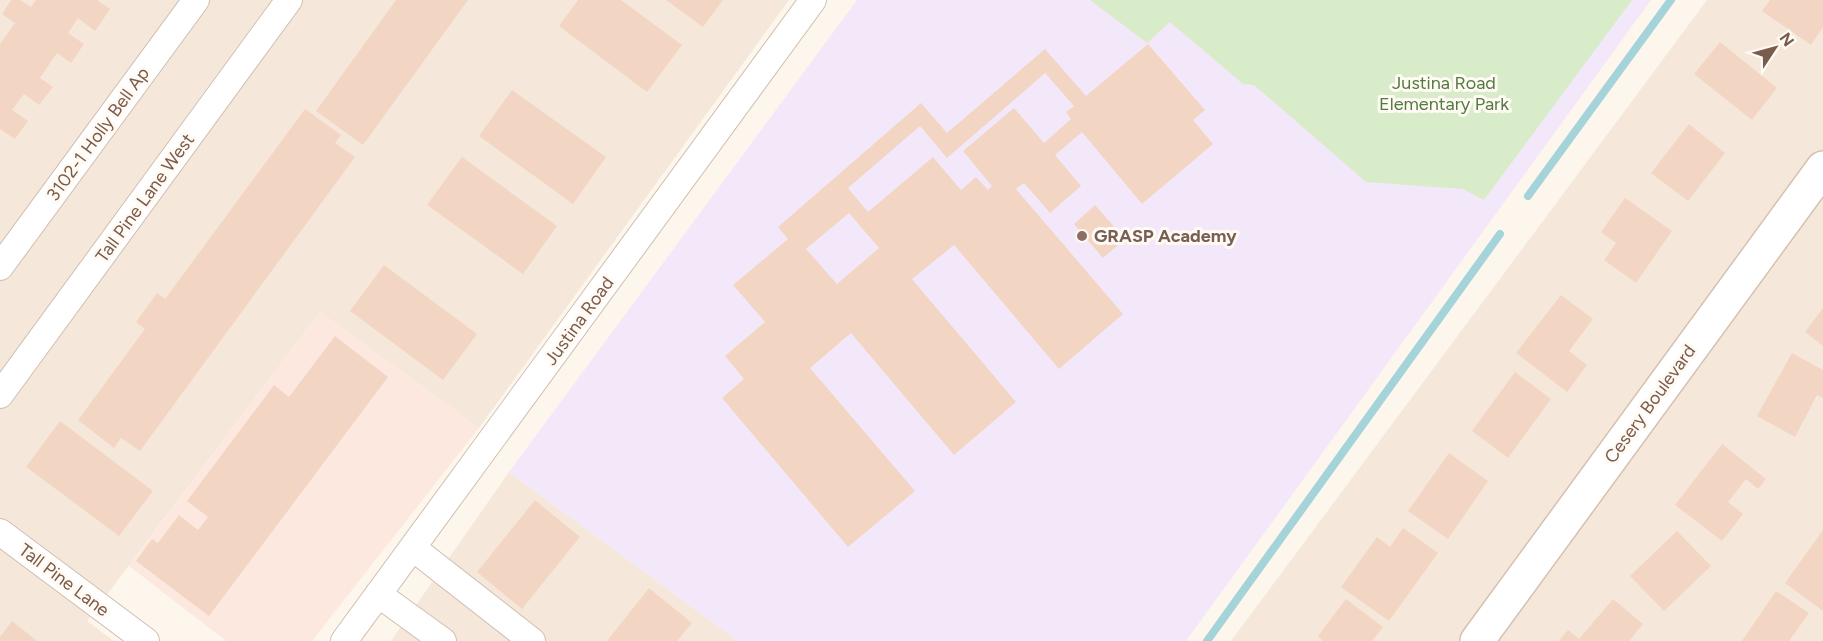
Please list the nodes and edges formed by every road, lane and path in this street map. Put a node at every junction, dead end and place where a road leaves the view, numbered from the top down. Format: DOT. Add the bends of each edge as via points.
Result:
graph roads {
  1 [pos="196,0"];
  2 [pos="289,0"];
  3 [pos="813,0"];
  4 [pos="1822,171"];
  5 [pos="0,267"];
  6 [pos="0,395"];
  7 [pos="3,541"];
  8 [pos="412,548"];
  9 [pos="378,594"];
  10 [pos="146,641"];
  11 [pos="344,641"];
  12 [pos="443,641"];
  13 [pos="532,641"];
  14 [pos="1477,641"];
  1 -- 5 [label="street, 3102-1 Holly Bell Ap"];
  2 -- 6 [label="street, Tall Pine Lane West"];
  3 -- 8 [label="street, Justina Road"];
  4 -- 14 [label="main road, Cesery Boulevard"];
  7 -- 10 [label="street, Tall Pine Lane"];
  8 -- 9 [label="street, Justina Road"];
  8 -- 13 [label="street"];
  9 -- 11 [label="street, Justina Road"];
  9 -- 12 [label="street"];
}
